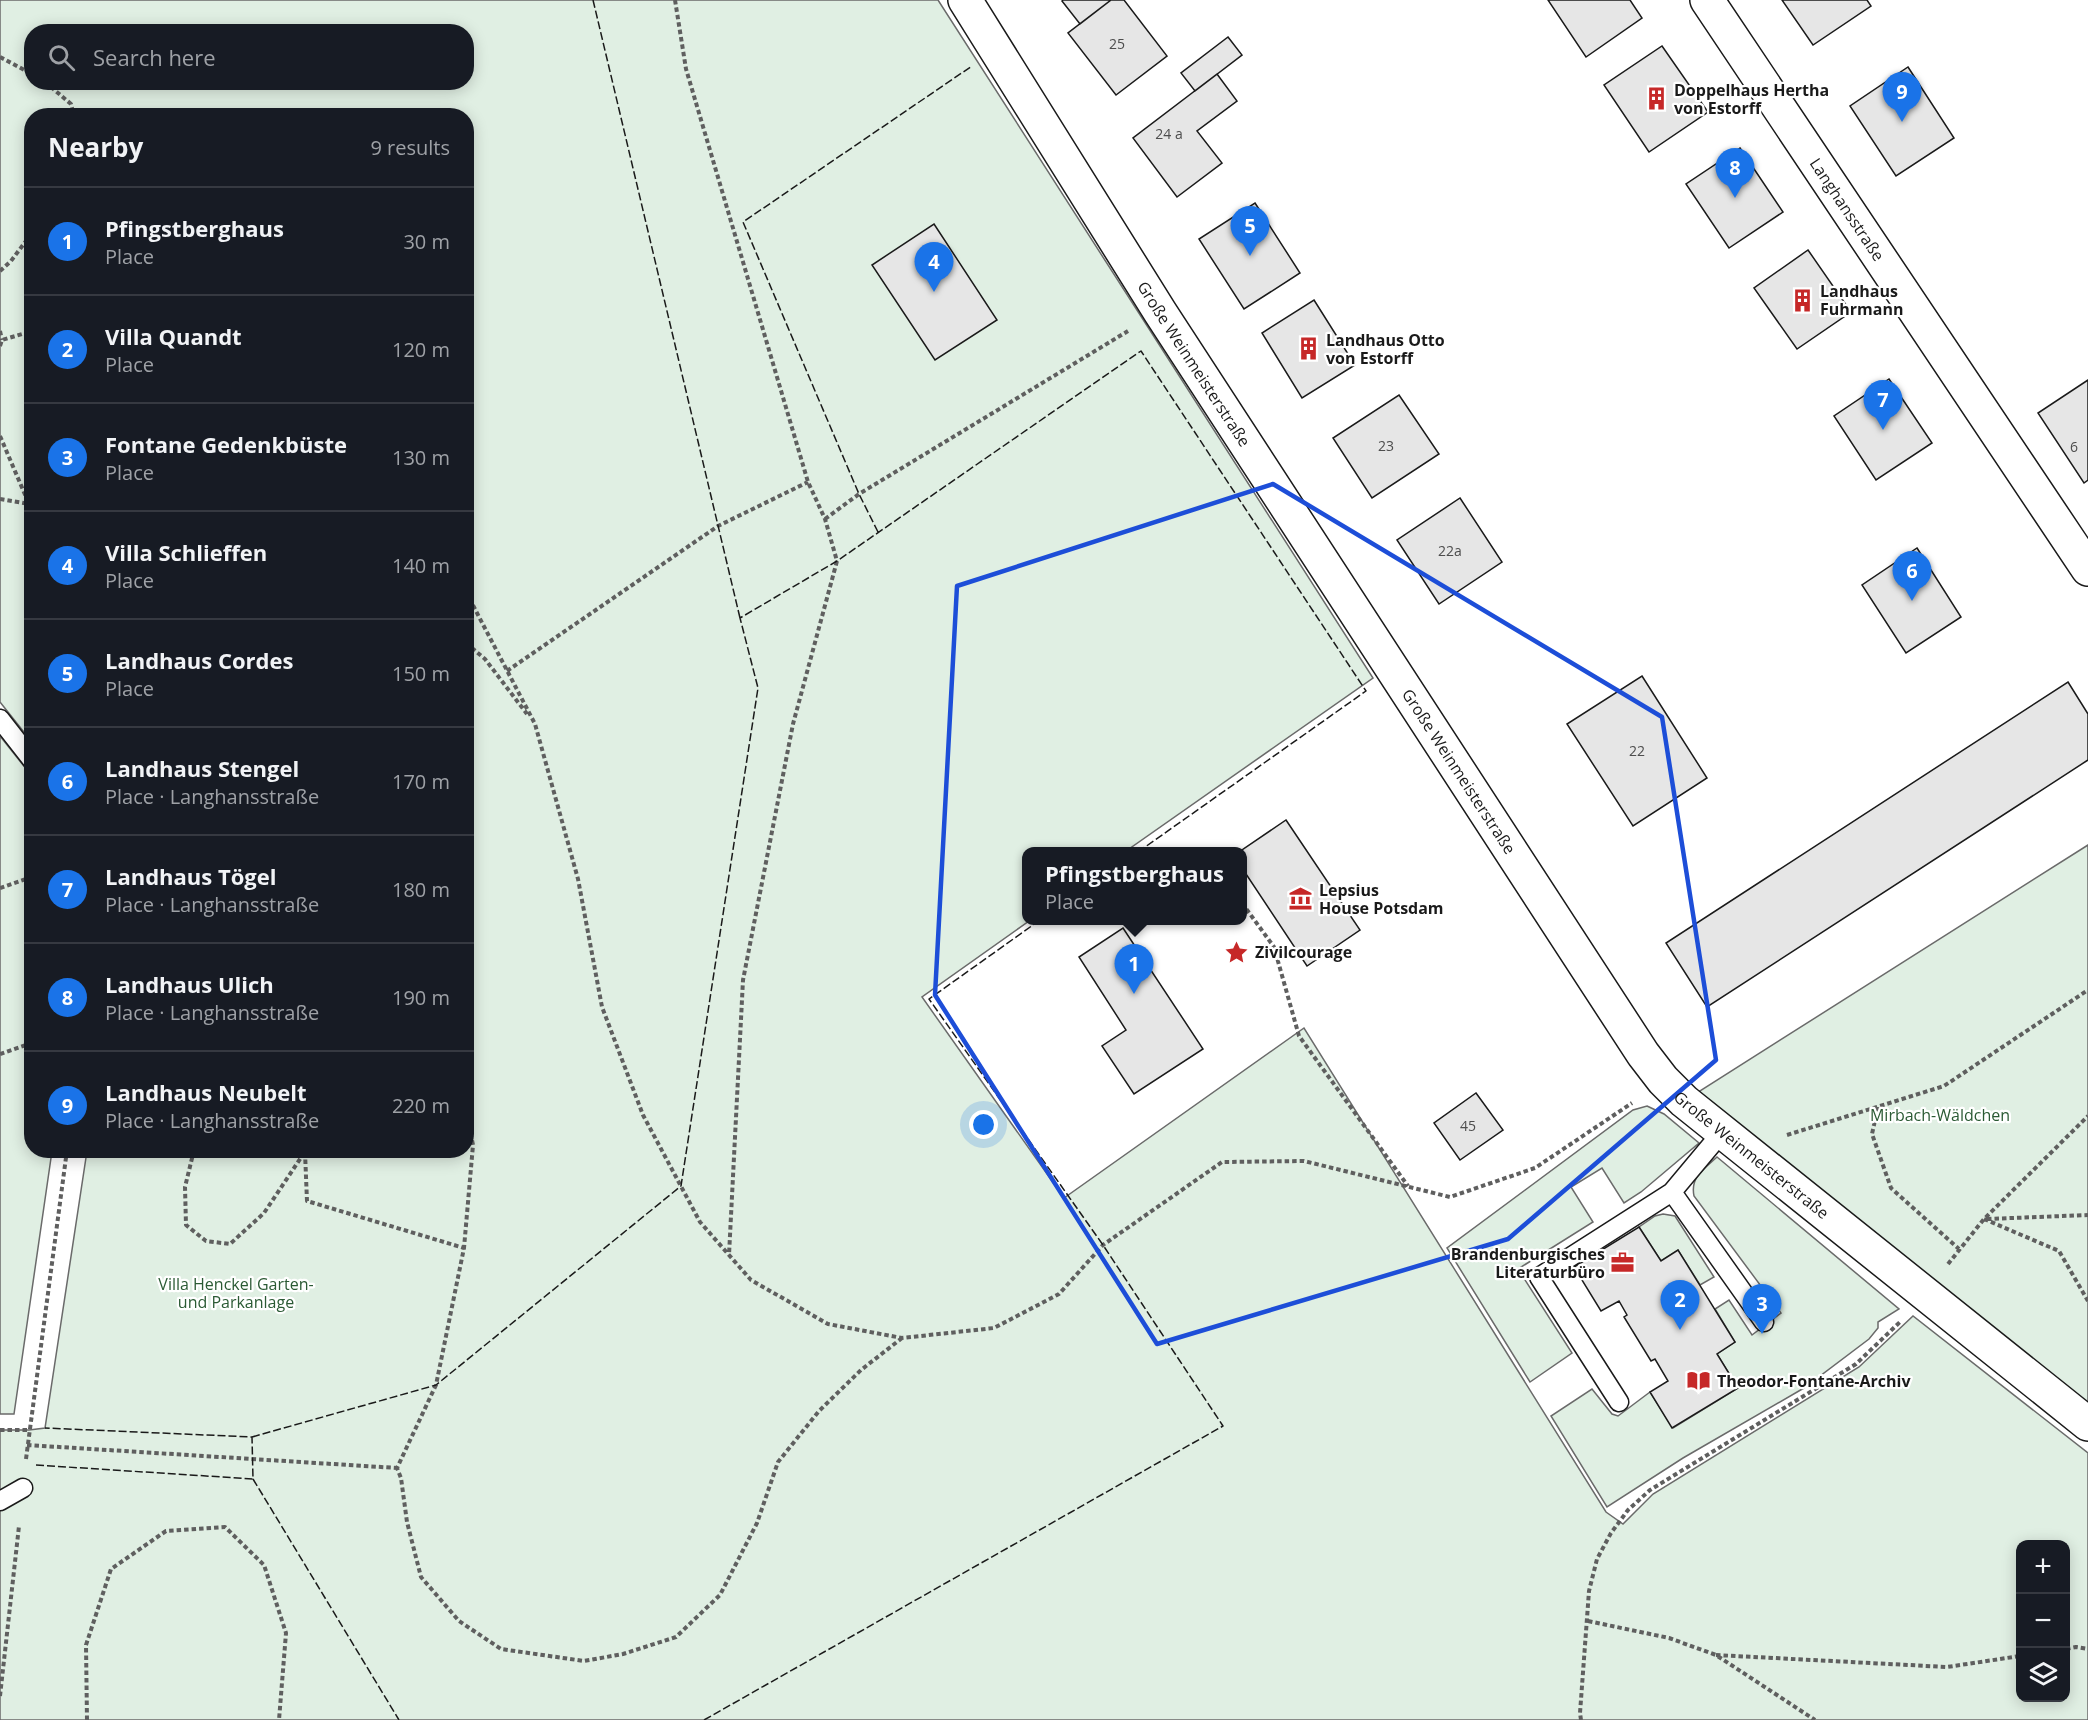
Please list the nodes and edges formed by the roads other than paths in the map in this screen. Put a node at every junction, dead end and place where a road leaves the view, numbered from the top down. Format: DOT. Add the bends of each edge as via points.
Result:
graph roads {
  1 [pos="965,0"];
  2 [pos="1707,0"];
  3 [pos="2088,569"];
  4 [pos="0,719"];
  5 [pos="24,750"];
  6 [pos="1733,1140"];
  7 [pos="1672,1191"];
  8 [pos="1764,1322"];
  9 [pos="1619,1402"];
  10 [pos="2088,1424"];
  11 [pos="23,1488"];
  12 [pos="0,1501"];
  1 -- 6 [label="street, Große Weinmeisterstraße" via="1160,312 1643,1054 1684,1101"];
  2 -- 3 [label="street, Langhansstraße"];
  4 -- 5 [label="lane"];
  6 -- 7 [label="lane"];
  6 -- 10 [label="street, Große Weinmeisterstraße"];
  7 -- 8 [label="lane"];
  7 -- 9 [label="lane" via="1539,1277"];
  11 -- 12 [label="lane"];
}
